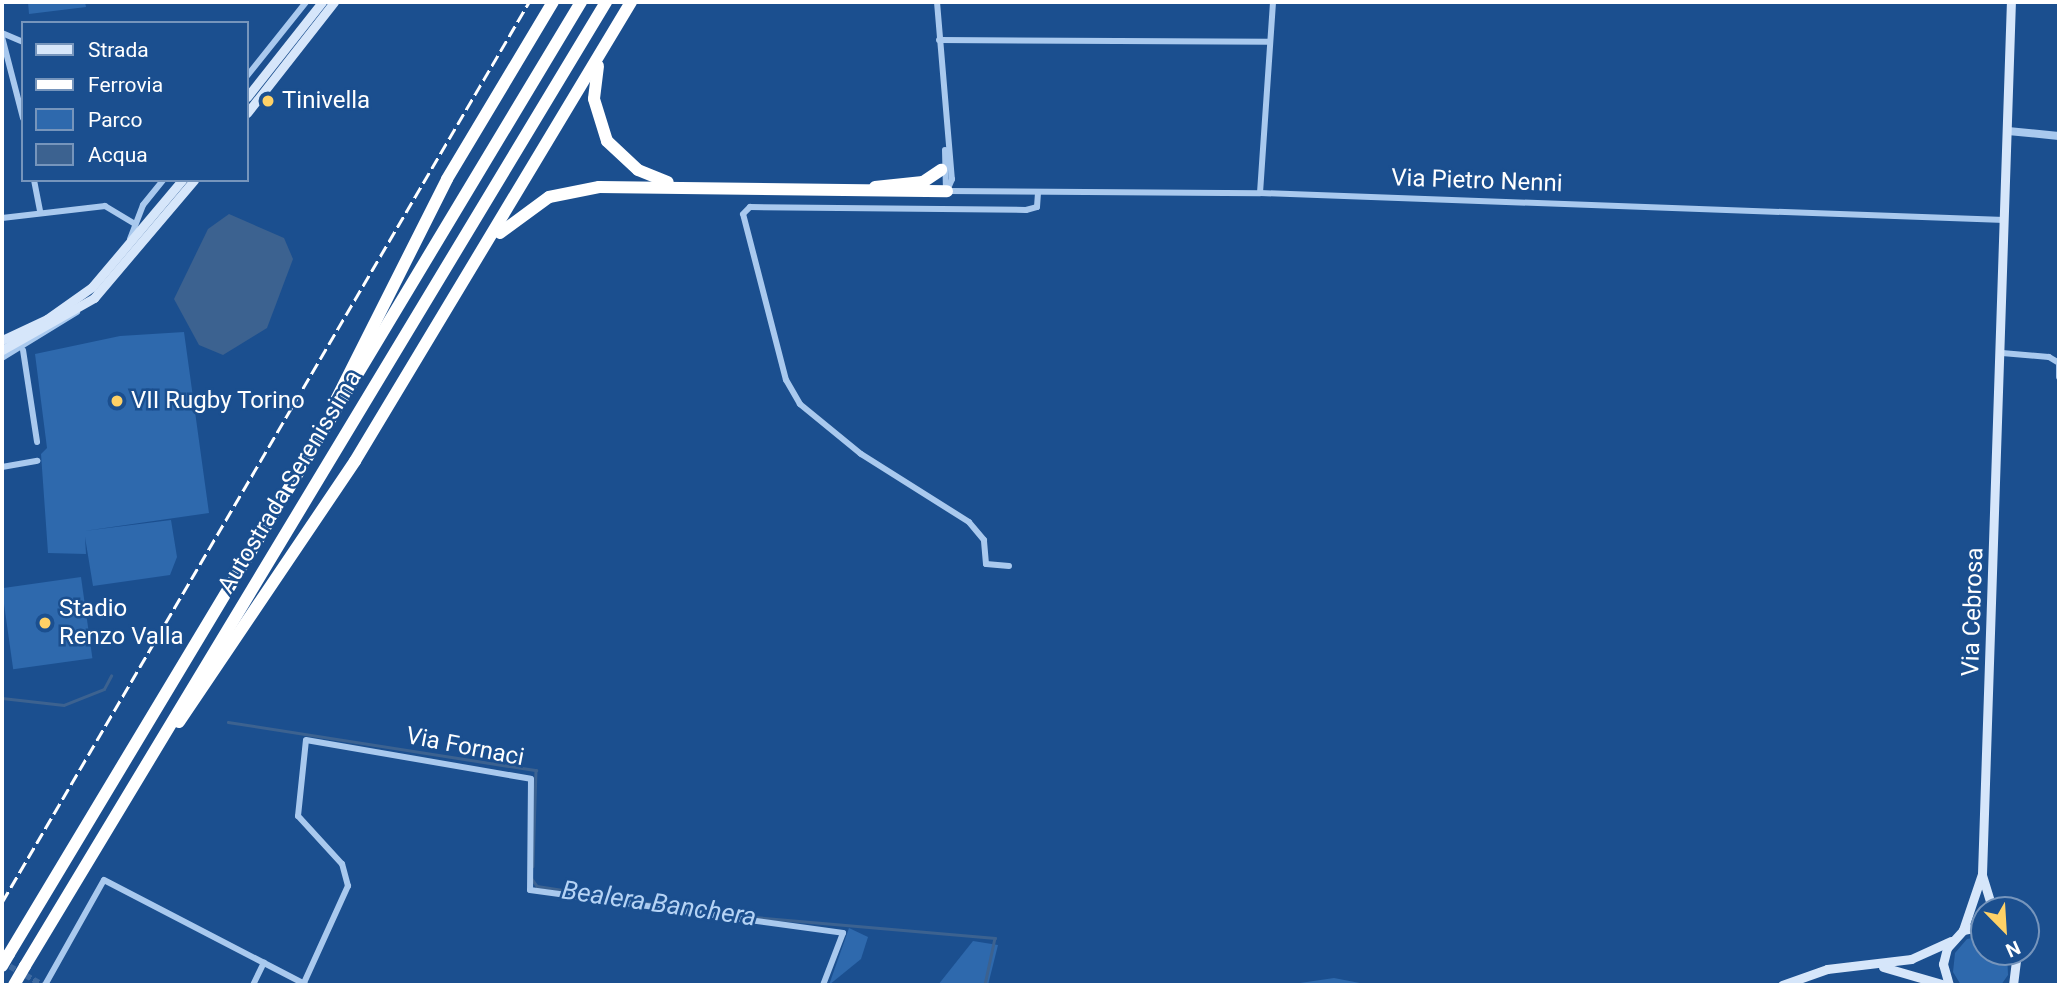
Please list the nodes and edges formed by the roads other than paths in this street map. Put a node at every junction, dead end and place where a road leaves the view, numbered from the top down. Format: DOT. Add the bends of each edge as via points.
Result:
graph roads {
  1 [pos="306,2"];
  2 [pos="321,2"];
  3 [pos="334,2"];
  4 [pos="553,2"];
  5 [pos="581,2"];
  6 [pos="606,2"];
  7 [pos="631,2"];
  8 [pos="937,2"];
  9 [pos="1273,2"];
  10 [pos="2011,2"];
  11 [pos="2,35"];
  12 [pos="610,37"];
  13 [pos="939,40"];
  14 [pos="21,41"];
  15 [pos="1270,42"];
  16 [pos="248,75"];
  17 [pos="248,96"];
  18 [pos="21,110"];
  19 [pos="248,112"];
  20 [pos="2008,131"];
  21 [pos="2059,136"];
  22 [pos="946,142"];
  23 [pos="941,170"];
  24 [pos="34,182"];
  25 [pos="162,182"];
  26 [pos="180,182"];
  27 [pos="192,182"];
  28 [pos="874,187"];
  29 [pos="947,191"];
  30 [pos="1038,192"];
  31 [pos="1260,194"];
  32 [pos="40,212"];
  33 [pos="2,218"];
  34 [pos="2005,220"];
  35 [pos="135,225"];
  36 [pos="115,263"];
  37 [pos="450,309"];
  38 [pos="77,312"];
  39 [pos="2,340"];
  40 [pos="2,350"];
  41 [pos="23,350"];
  42 [pos="2002,352"];
  43 [pos="2,358"];
  44 [pos="2059,377"];
  45 [pos="329,420"];
  46 [pos="37,442"];
  47 [pos="37,461"];
  48 [pos="2,467"];
  49 [pos="1009,566"];
  50 [pos="91,853"];
  51 [pos="1982,873"];
  52 [pos="1989,896"];
  53 [pos="1970,929"];
  54 [pos="1963,930"];
  55 [pos="1951,941"];
  56 [pos="5,960"];
  57 [pos="264,962"];
  58 [pos="1874,966"];
  59 [pos="2015,966"];
  60 [pos="304,984"];
  61 [pos="14,985"];
  62 [pos="45,985"];
  63 [pos="253,985"];
  64 [pos="823,985"];
  65 [pos="1782,985"];
  66 [pos="1947,985"];
  67 [pos="2013,985"];
  1 -- 16 [label="street"];
  2 -- 17 [label="main road"];
  3 -- 19 [label="main road"];
  4 -- 45 [label="highway" via="447,179 342,380"];
  5 -- 45 [label="highway, Autostrada Serenissima"];
  6 -- 50 [label="highway, Autostrada Serenissima"];
  7 -- 12 [label="highway"];
  8 -- 13 [label="street"];
  9 -- 15 [label="street"];
  10 -- 20 [label="main road, Via Cebrosa"];
  11 -- 14 [label="street"];
  11 -- 18 [label="street"];
  12 -- 28 [label="highway" via="593,77 596,117 607,141 638,170 679,184"];
  12 -- 37 [label="highway"];
  13 -- 15 [label="street"];
  13 -- 22 [label="street"];
  15 -- 31 [label="street"];
  20 -- 21 [label="street"];
  20 -- 34 [label="main road, Via Cebrosa"];
  22 -- 23 [label="street"];
  22 -- 29 [label="street" via="952,179"];
  23 -- 28 [label="highway" via="923,182"];
  23 -- 29 [label="street"];
  24 -- 32 [label="street"];
  25 -- 35 [label="street"];
  26 -- 36 [label="main road"];
  27 -- 38 [label="main road" via="127,266"];
  28 -- 29 [label="highway"];
  29 -- 30 [label="street, Via Pietro Nenni"];
  29 -- 37 [label="highway" via="571,191 549,197 506,226"];
  30 -- 31 [label="street, Via Pietro Nenni"];
  30 -- 49 [label="street" via="1037,207 1026,210 750,206 743,214 786,380 800,404 861,454 969,522 984,540 986,564"];
  31 -- 34 [label="street, Via Pietro Nenni"];
  32 -- 33 [label="street"];
  32 -- 35 [label="street" via="110,206"];
  34 -- 42 [label="main road, Via Cebrosa"];
  35 -- 36 [label="street"];
  36 -- 39 [label="main road" via="64,308"];
  37 -- 50 [label="highway"];
  38 -- 40 [label="main road"];
  38 -- 41 [label="street"];
  41 -- 43 [label="street"];
  41 -- 46 [label="street"];
  42 -- 44 [label="street" via="2049,357 2059,363"];
  42 -- 51 [label="main road, Via Cebrosa"];
  45 -- 56 [label="highway, Autostrada Serenissima"];
  47 -- 48 [label="street"];
  50 -- 61 [label="highway, Autostrada Serenissima, bridge"];
  51 -- 52 [label="main road"];
  51 -- 54 [label="main road"];
  53 -- 54 [label="main road"];
  54 -- 55 [label="main road"];
  55 -- 58 [label="main road"];
  55 -- 66 [label="main road" via="1943,964"];
  57 -- 60 [label="street"];
  57 -- 62 [label="street" via="104,880"];
  57 -- 63 [label="street"];
  58 -- 65 [label="main road" via="1827,969"];
  58 -- 66 [label="main road" via="1916,972"];
  59 -- 67 [label="main road"];
  60 -- 64 [label="street, Via Fornaci" via="348,886 342,864 298,816 306,740 531,779 530,890 843,933"];
}
